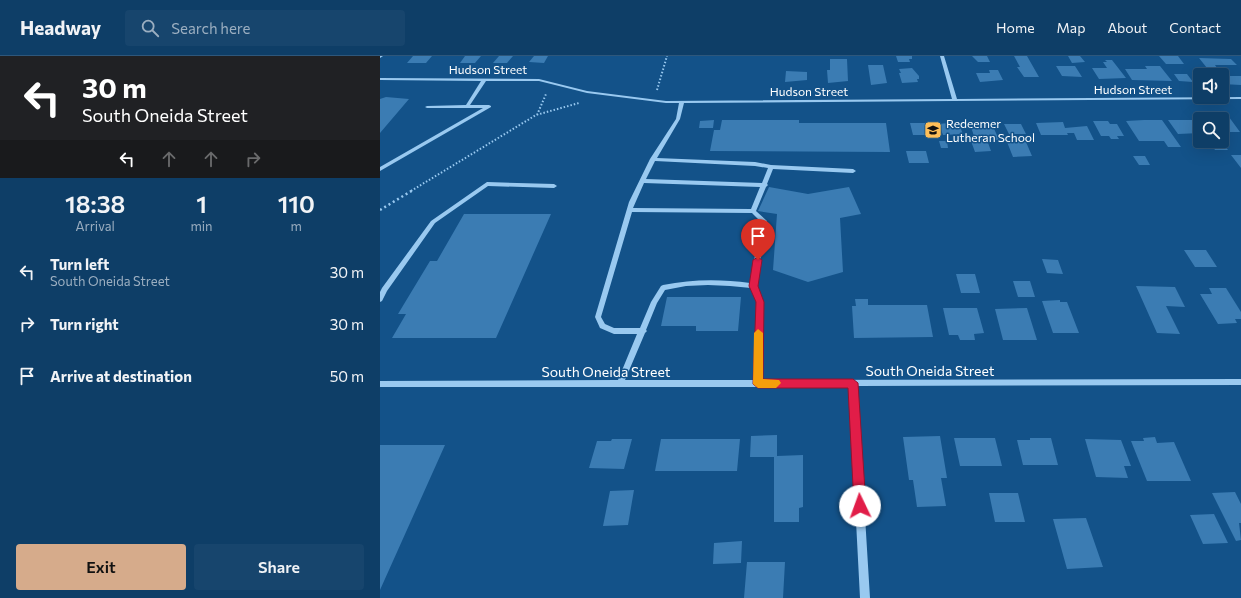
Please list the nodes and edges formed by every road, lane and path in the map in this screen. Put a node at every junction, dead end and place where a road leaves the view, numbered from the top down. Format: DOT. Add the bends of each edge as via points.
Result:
graph roads {
  1 [pos="667,56"];
  2 [pos="942,56"];
  3 [pos="380,79"];
  4 [pos="485,79"];
  5 [pos="548,92"];
  6 [pos="1241,98"];
  7 [pos="956,100"];
  8 [pos="654,101"];
  9 [pos="583,102"];
  10 [pos="682,102"];
  11 [pos="468,105"];
  12 [pos="426,106"];
  13 [pos="536,115"];
  14 [pos="653,159"];
  15 [pos="771,167"];
  16 [pos="380,169"];
  17 [pos="853,171"];
  18 [pos="642,181"];
  19 [pos="765,185"];
  20 [pos="554,186"];
  21 [pos="380,210"];
  22 [pos="630,210"];
  23 [pos="753,211"];
  24 [pos="753,286"];
  25 [pos="382,291"];
  26 [pos="380,299"];
  27 [pos="642,331"];
  28 [pos="1241,382"];
  29 [pos="853,383"];
  30 [pos="380,384"];
  31 [pos="620,384"];
  32 [pos="758,384"];
  33 [pos="865,598"];
  1 -- 8 [label="path"];
  2 -- 7 [label="street"];
  3 -- 4 [label="street, Hudson Street"];
  4 -- 8 [label="street, Hudson Street" via="539,80 587,92"];
  4 -- 11 [label="street"];
  5 -- 13 [label="path"];
  6 -- 7 [label="street, Hudson Street"];
  7 -- 10 [label="street, Hudson Street"];
  8 -- 10 [label="street, Hudson Street"];
  9 -- 13 [label="path"];
  10 -- 14 [label="street" via="678,120"];
  11 -- 12 [label="street"];
  11 -- 16 [label="street" via="489,106"];
  13 -- 21 [label="path"];
  14 -- 15 [label="street"];
  14 -- 18 [label="street"];
  15 -- 17 [label="street"];
  15 -- 19 [label="street"];
  18 -- 19 [label="street"];
  18 -- 22 [label="street"];
  19 -- 23 [label="street"];
  20 -- 25 [label="street" via="487,184 433,222"];
  22 -- 23 [label="street"];
  22 -- 27 [label="street" via="598,317 602,326 614,331"];
  23 -- 24 [label="street" via="764,221"];
  24 -- 27 [label="street" via="727,282 686,282 663,288"];
  24 -- 32 [label="street" via="760,302"];
  25 -- 26 [label="street"];
  27 -- 31 [label="street"];
  28 -- 29 [label="street, South Oneida Street"];
  29 -- 32 [label="street, South Oneida Street"];
  29 -- 33 [label="street"];
  30 -- 31 [label="street, South Oneida Street"];
  31 -- 32 [label="street, South Oneida Street"];
}
